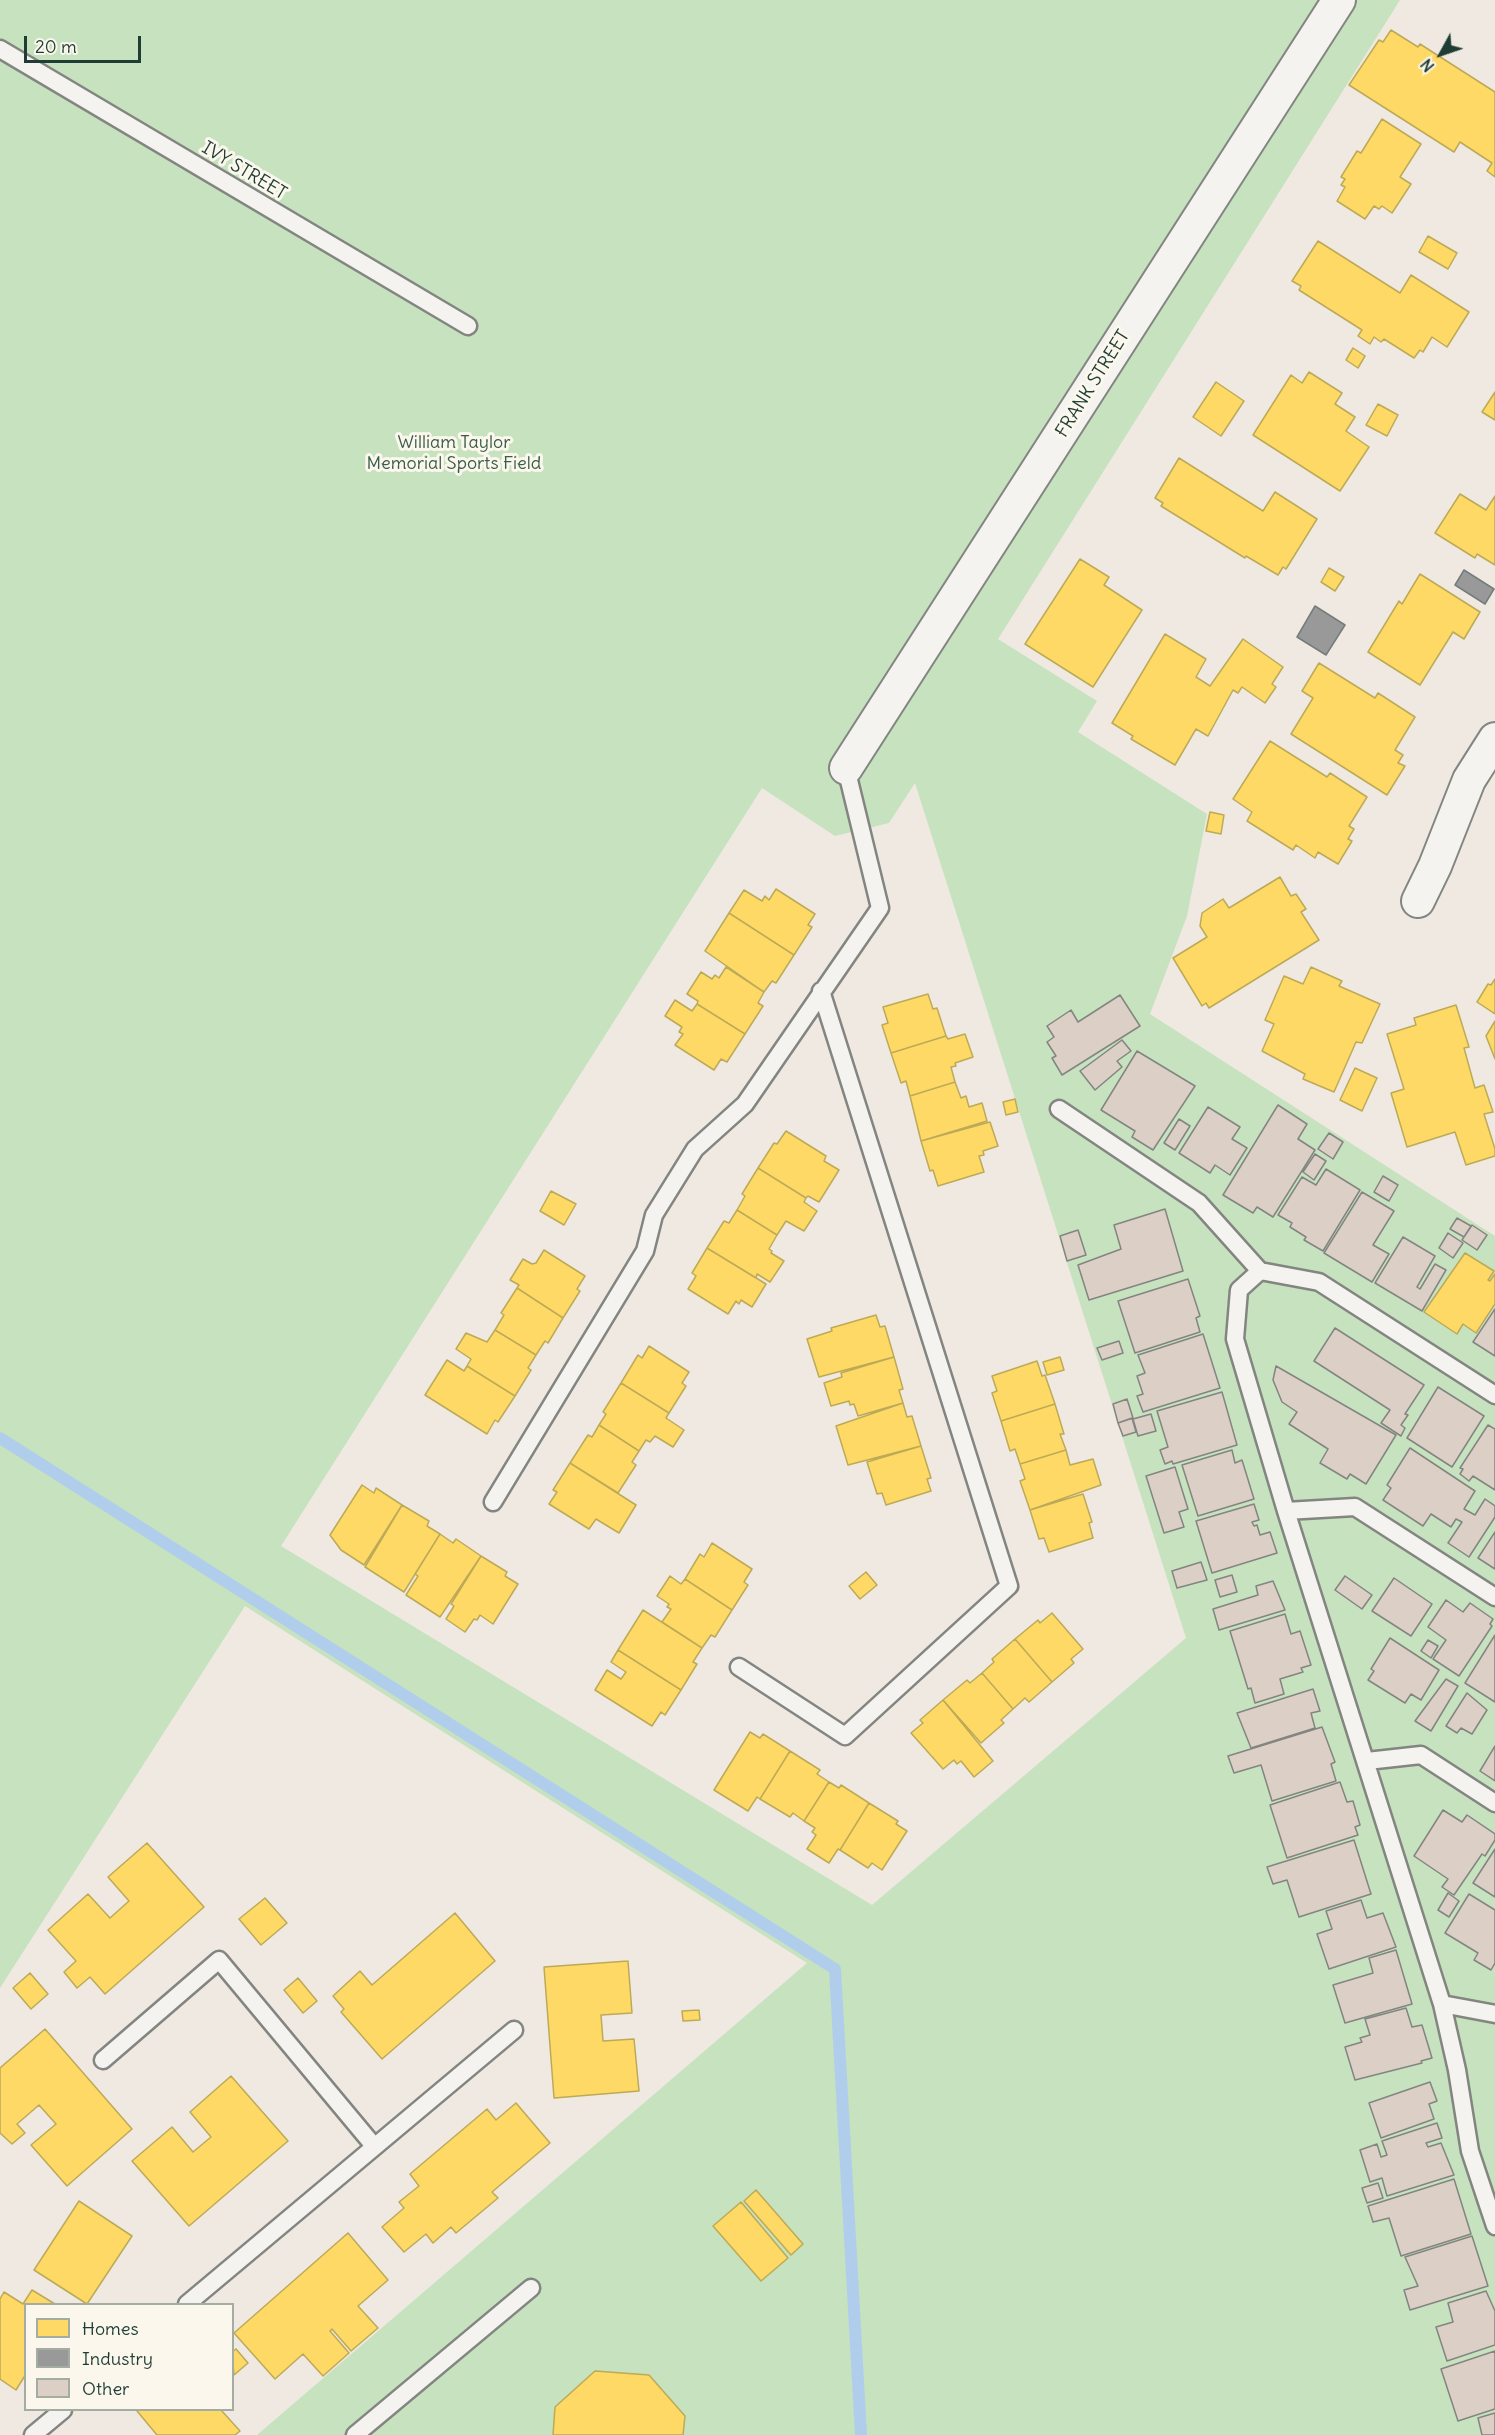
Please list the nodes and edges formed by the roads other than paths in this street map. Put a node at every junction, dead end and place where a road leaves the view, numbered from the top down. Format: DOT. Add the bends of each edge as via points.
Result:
graph roads {
  1 [pos="1339,0"];
  2 [pos="0,49"];
  3 [pos="468,326"];
  4 [pos="1495,739"];
  5 [pos="846,768"];
  6 [pos="1418,901"];
  7 [pos="821,991"];
  8 [pos="1059,1109"];
  9 [pos="1260,1271"];
  10 [pos="1495,1395"];
  11 [pos="493,1502"];
  12 [pos="1286,1511"];
  13 [pos="1495,1597"];
  14 [pos="739,1667"];
  15 [pos="1367,1761"];
  16 [pos="1495,1803"];
  17 [pos="1442,2004"];
  18 [pos="1495,2014"];
  19 [pos="514,2030"];
  20 [pos="103,2060"];
  21 [pos="374,2146"];
  22 [pos="1495,2226"];
  23 [pos="531,2288"];
  24 [pos="188,2303"];
  25 [pos="61,2411"];
  26 [pos="33,2435"];
  27 [pos="355,2435"];
  1 -- 5 [label="street, FRANK STREET"];
  2 -- 3 [label="lane, IVY STREET"];
  4 -- 6 [label="street" via="1470,780"];
  5 -- 7 [label="lane" via="880,908"];
  7 -- 11 [label="lane" via="745,1104 695,1149 654,1215 645,1251"];
  7 -- 14 [label="lane" via="1009,1586 845,1736"];
  8 -- 9 [label="lane" via="1199,1203"];
  9 -- 10 [label="lane" via="1319,1282"];
  9 -- 12 [label="lane" via="1239,1290 1235,1339"];
  12 -- 13 [label="lane" via="1355,1507"];
  12 -- 15 [label="lane"];
  15 -- 16 [label="lane" via="1421,1755"];
  15 -- 17 [label="lane"];
  17 -- 18 [label="lane"];
  17 -- 22 [label="lane" via="1470,2151"];
  19 -- 21 [label="lane"];
  20 -- 21 [label="lane" via="219,1960"];
  21 -- 24 [label="lane"];
  23 -- 27 [label="lane"];
  25 -- 26 [label="lane"];
}
